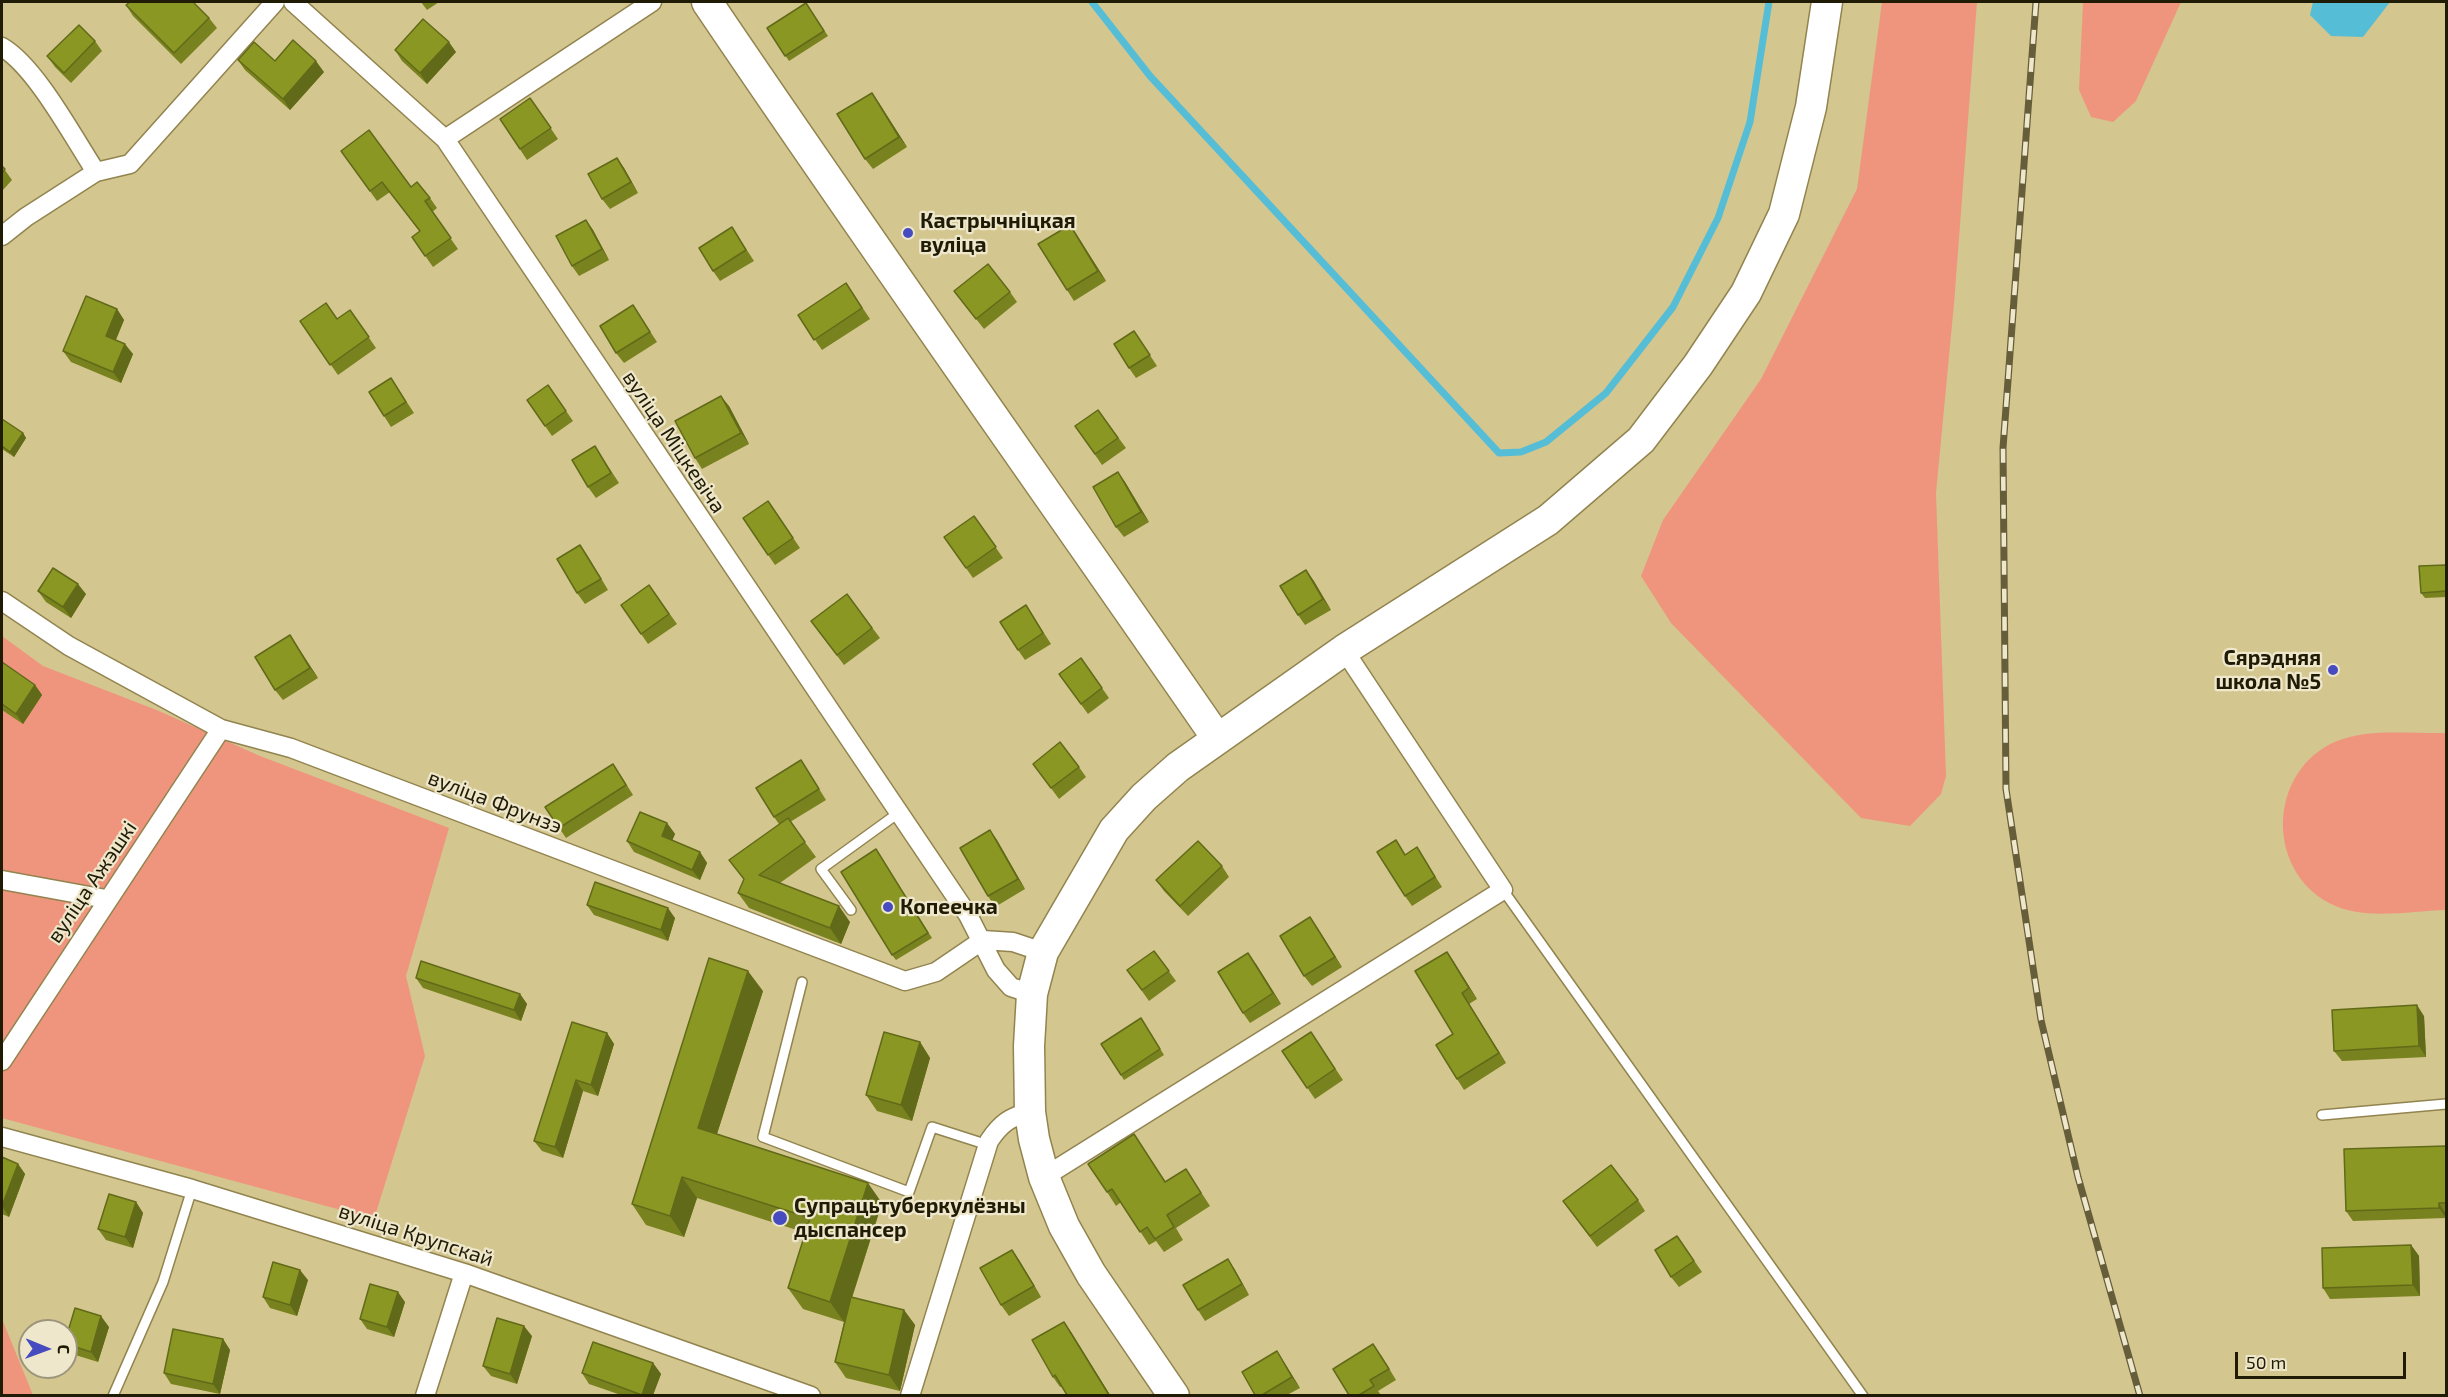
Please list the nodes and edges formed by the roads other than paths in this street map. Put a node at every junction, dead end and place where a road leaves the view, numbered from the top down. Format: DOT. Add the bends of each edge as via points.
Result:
graph roads {
  1 [pos="275,2"];
  2 [pos="293,2"];
  3 [pos="652,2"];
  4 [pos="707,2"];
  5 [pos="1827,2"];
  6 [pos="2,47"];
  7 [pos="445,139"];
  8 [pos="96,172"];
  9 [pos="2,236"];
  10 [pos="2,601"];
  11 [pos="1344,650"];
  12 [pos="221,729"];
  13 [pos="1217,738"];
  14 [pos="897,814"];
  15 [pos="2,880"];
  16 [pos="1503,890"];
  17 [pos="106,899"];
  18 [pos="851,910"];
  19 [pos="983,940"];
  20 [pos="1043,952"];
  21 [pos="802,982"];
  22 [pos="1032,994"];
  23 [pos="2,1061"];
  24 [pos="2446,1104"];
  25 [pos="1030,1112"];
  26 [pos="2322,1115"];
  27 [pos="2,1137"];
  28 [pos="988,1145"];
  29 [pos="1044,1177"];
  30 [pos="192,1190"];
  31 [pos="464,1273"];
  32 [pos="113,1395"];
  33 [pos="425,1395"];
  34 [pos="811,1395"];
  35 [pos="909,1395"];
  36 [pos="1174,1395"];
  37 [pos="1863,1395"];
  1 -- 8 [label="street" via="130,164"];
  2 -- 7 [label="street, вуліца Міцкевіча"];
  3 -- 7 [label="street"];
  4 -- 13 [label="main road"];
  5 -- 11 [label="main road" via="1811,107 1784,214 1746,293 1698,365 1641,440 1548,520"];
  6 -- 8 [label="street" via="13,53 42,89"];
  7 -- 14 [label="street, вуліца Міцкевіча"];
  8 -- 9 [label="street"];
  10 -- 12 [label="street, вуліца Фрунзэ" via="69,646"];
  11 -- 13 [label="main road"];
  11 -- 16 [label="street"];
  12 -- 17 [label="street, вуліца Ажэшкі"];
  12 -- 19 [label="street, вуліца Фрунзэ" via="291,748 905,981 936,972"];
  13 -- 20 [label="main road" via="1153,789 1114,830"];
  14 -- 18 [label="lane" via="821,869"];
  14 -- 19 [label="street, вуліца Міцкевіча"];
  15 -- 17 [label="street"];
  16 -- 29 [label="street"];
  16 -- 37 [label="lane"];
  17 -- 23 [label="street, вуліца Ажэшкі"];
  19 -- 20 [label="street" via="1013,942"];
  19 -- 22 [label="street, вуліца Міцкевіча" via="996,970 1011,987"];
  20 -- 22 [label="main road"];
  21 -- 28 [label="lane" via="763,1137 909,1192 932,1127"];
  22 -- 25 [label="main road"];
  24 -- 26 [label="lane"];
  25 -- 28 [label="street" via="1000,1125"];
  25 -- 29 [label="main road"];
  27 -- 30 [label="street, вуліца Крупскай"];
  28 -- 35 [label="street"];
  29 -- 36 [label="main road" via="1064,1226 1091,1274"];
  30 -- 31 [label="street, вуліца Крупскай"];
  30 -- 32 [label="lane" via="164,1282"];
  31 -- 33 [label="street"];
  31 -- 34 [label="street, вуліца Крупскай"];
}
